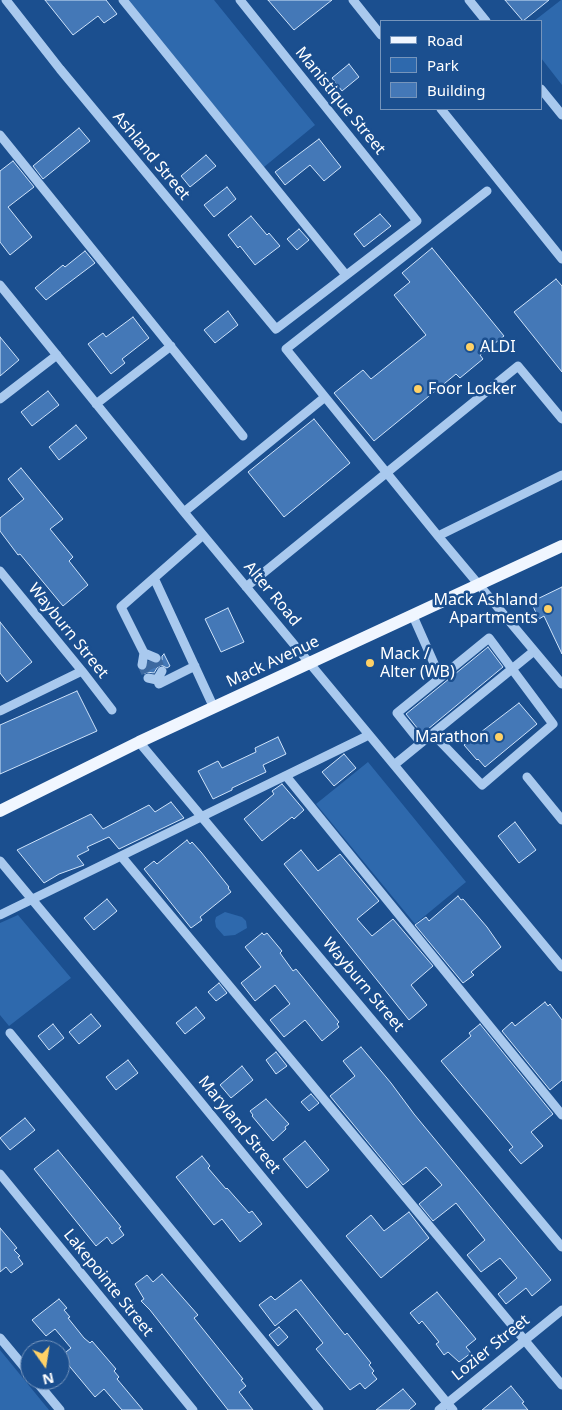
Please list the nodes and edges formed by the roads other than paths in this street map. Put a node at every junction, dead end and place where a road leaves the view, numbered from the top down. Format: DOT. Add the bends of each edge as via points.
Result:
graph roads {
  1 [pos="6,0"];
  2 [pos="123,0"];
  3 [pos="240,0"];
  4 [pos="353,0"];
  5 [pos="469,0"];
  6 [pos="485,20"];
  7 [pos="380,34"];
  8 [pos="542,90"];
  9 [pos="442,110"];
  10 [pos="562,115"];
  11 [pos="0,135"];
  12 [pos="487,191"];
  13 [pos="562,259"];
  14 [pos="346,275"];
  15 [pos="0,285"];
  16 [pos="171,346"];
  17 [pos="57,355"];
  18 [pos="325,397"];
  19 [pos="0,399"];
  20 [pos="96,404"];
  21 [pos="562,419"];
  22 [pos="243,436"];
  23 [pos="387,473"];
  24 [pos="562,474"];
  25 [pos="184,512"];
  26 [pos="203,535"];
  27 [pos="438,536"];
  28 [pos="562,546"];
  29 [pos="0,571"];
  30 [pos="154,578"];
  31 [pos="479,585"];
  32 [pos="246,587"];
  33 [pos="413,616"];
  34 [pos="534,650"];
  35 [pos="147,659"];
  36 [pos="310,662"];
  37 [pos="195,666"];
  38 [pos="512,668"];
  39 [pos="562,668"];
  40 [pos="82,671"];
  41 [pos="553,674"];
  42 [pos="155,676"];
  43 [pos="440,677"];
  44 [pos="561,683"];
  45 [pos="214,708"];
  46 [pos="112,710"];
  47 [pos="0,711"];
  48 [pos="433,734"];
  49 [pos="369,735"];
  50 [pos="139,742"];
  51 [pos="421,744"];
  52 [pos="394,765"];
  53 [pos="286,776"];
  54 [pos="526,777"];
  55 [pos="0,811"];
  56 [pos="203,817"];
  57 [pos="562,820"];
  58 [pos="121,856"];
  59 [pos="0,861"];
  60 [pos="32,899"];
  61 [pos="0,915"];
  62 [pos="562,967"];
  63 [pos="10,1033"];
  64 [pos="562,1115"];
  65 [pos="0,1174"];
  66 [pos="562,1248"];
  67 [pos="562,1310"];
  68 [pos="0,1338"];
  69 [pos="525,1340"];
  70 [pos="20,1362"];
  71 [pos="562,1385"];
  72 [pos="43,1390"];
  73 [pos="450,1406"];
  74 [pos="60,1410"];
  75 [pos="193,1410"];
  76 [pos="319,1410"];
  77 [pos="439,1410"];
  1 -- 14 [label="street, Ashland Street" via="276,329"];
  2 -- 14 [label="street"];
  3 -- 14 [label="street, Manistique Street" via="417,221"];
  4 -- 7 [label="street"];
  5 -- 6 [label="street"];
  8 -- 10 [label="street"];
  9 -- 13 [label="street"];
  11 -- 16 [label="street"];
  12 -- 18 [label="street" via="286,349"];
  15 -- 17 [label="street, Alter Road"];
  16 -- 20 [label="street"];
  16 -- 22 [label="street"];
  17 -- 19 [label="street"];
  17 -- 20 [label="street, Alter Road"];
  18 -- 23 [label="street"];
  18 -- 25 [label="street"];
  20 -- 25 [label="street, Alter Road"];
  21 -- 23 [label="street" via="518,366"];
  23 -- 27 [label="street"];
  23 -- 32 [label="street"];
  24 -- 27 [label="street"];
  25 -- 26 [label="street, Alter Road"];
  26 -- 30 [label="street"];
  26 -- 32 [label="street, Alter Road"];
  27 -- 31 [label="street"];
  28 -- 31 [label="main road, Mack Avenue"];
  29 -- 40 [label="street, Wayburn Street"];
  30 -- 35 [label="street" via="121,607"];
  30 -- 37 [label="street"];
  31 -- 33 [label="main road, Mack Avenue"];
  31 -- 34 [label="street"];
  32 -- 36 [label="street, Alter Road"];
  33 -- 36 [label="main road, Mack Avenue"];
  33 -- 43 [label="street"];
  34 -- 38 [label="street"];
  34 -- 41 [label="street"];
  36 -- 45 [label="main road, Mack Avenue"];
  36 -- 49 [label="street, Alter Road"];
  37 -- 42 [label="street" via="159,684"];
  37 -- 45 [label="street"];
  38 -- 43 [label="street" via="489,638"];
  38 -- 48 [label="street"];
  38 -- 48 [label="street" via="553,724 482,784"];
  39 -- 41 [label="street"];
  40 -- 46 [label="street, Wayburn Street"];
  40 -- 47 [label="street"];
  41 -- 44 [label="street"];
  43 -- 51 [label="street" via="397,712"];
  45 -- 50 [label="main road, Mack Avenue"];
  48 -- 51 [label="street"];
  49 -- 52 [label="street, Alter Road"];
  49 -- 53 [label="street"];
  50 -- 55 [label="main road, Mack Avenue"];
  50 -- 56 [label="street, Wayburn Street"];
  51 -- 52 [label="street"];
  52 -- 62 [label="street, Alter Road"];
  53 -- 56 [label="street"];
  53 -- 64 [label="street"];
  54 -- 57 [label="street"];
  56 -- 58 [label="street"];
  56 -- 66 [label="street, Wayburn Street"];
  58 -- 60 [label="street"];
  58 -- 69 [label="street"];
  59 -- 60 [label="street, Maryland Street"];
  60 -- 61 [label="street"];
  60 -- 73 [label="street, Maryland Street"];
  63 -- 76 [label="street"];
  65 -- 75 [label="street, Lakepointe Street"];
  67 -- 69 [label="street, Lozier Street"];
  68 -- 70 [label="street"];
  69 -- 71 [label="street"];
  69 -- 73 [label="street, Lozier Street"];
  72 -- 74 [label="street"];
  73 -- 77 [label="street, Lozier Street"];
}
